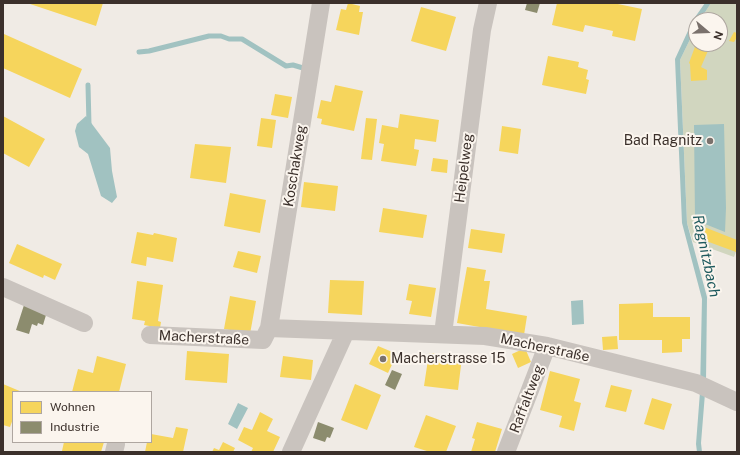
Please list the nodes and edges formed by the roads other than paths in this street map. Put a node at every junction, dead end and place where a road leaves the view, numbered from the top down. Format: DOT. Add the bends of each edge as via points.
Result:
graph roads {
  1 [pos="321,3"];
  2 [pos="488,3"];
  3 [pos="3,287"];
  4 [pos="84,323"];
  5 [pos="269,328"];
  6 [pos="346,331"];
  7 [pos="443,334"];
  8 [pos="150,335"];
  9 [pos="547,346"];
  10 [pos="737,402"];
  11 [pos="290,452"];
  12 [pos="506,452"];
  1 -- 5 [label="street, Koschakweg"];
  2 -- 7 [label="street, Heipelweg" via="482,30"];
  3 -- 4 [label="street"];
  5 -- 6 [label="street, Macherstraße"];
  5 -- 8 [label="street, Macherstraße" via="263,340"];
  6 -- 7 [label="street, Macherstraße"];
  6 -- 11 [label="street"];
  7 -- 9 [label="street, Macherstraße" via="485,336"];
  9 -- 10 [label="street, Macherstraße" via="696,383"];
  9 -- 12 [label="street, Raffaltweg"];
}
